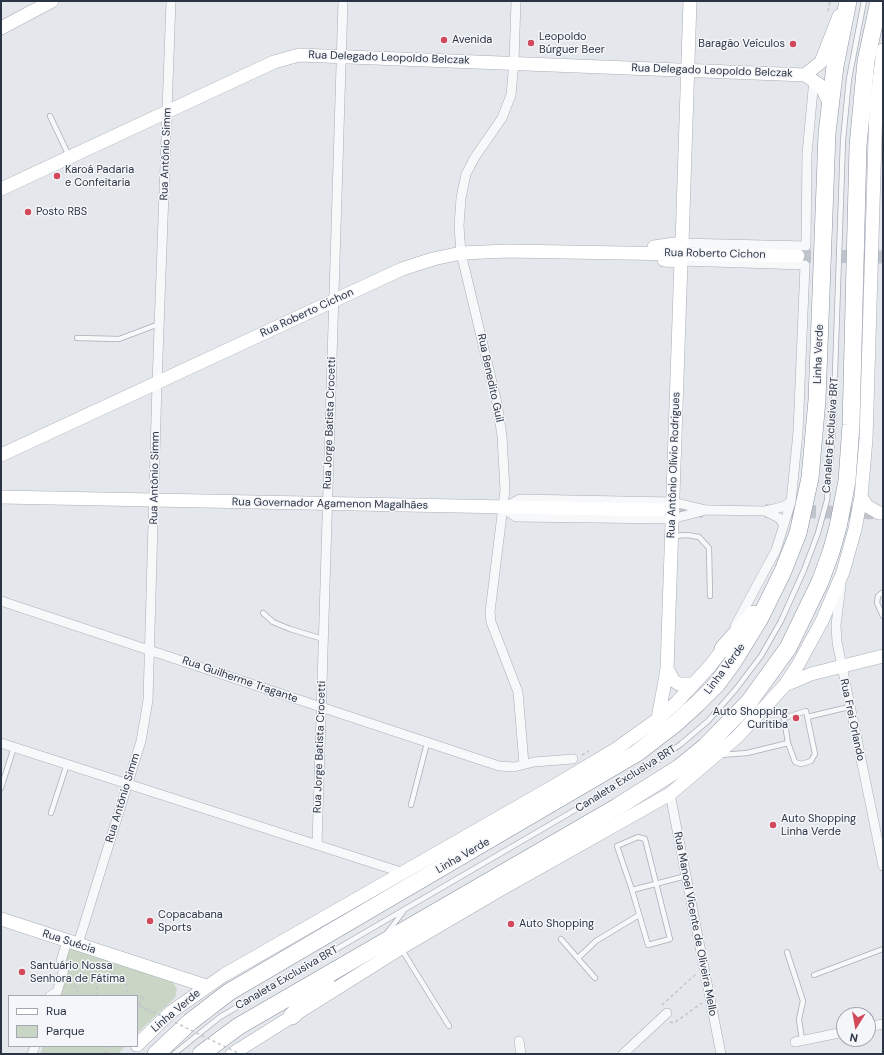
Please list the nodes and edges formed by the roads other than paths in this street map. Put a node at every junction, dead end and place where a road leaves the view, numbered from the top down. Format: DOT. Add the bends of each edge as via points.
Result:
graph roads {
  1 [pos="52,1"];
  2 [pos="171,1"];
  3 [pos="343,1"];
  4 [pos="516,1"];
  5 [pos="690,1"];
  6 [pos="848,1"];
  7 [pos="864,1"];
  8 [pos="879,1"];
  9 [pos="1,28"];
  10 [pos="341,55"];
  11 [pos="882,55"];
  12 [pos="514,62"];
  13 [pos="688,70"];
  14 [pos="809,77"];
  15 [pos="880,89"];
  16 [pos="830,104"];
  17 [pos="167,112"];
  18 [pos="50,116"];
  19 [pos="70,158"];
  20 [pos="1,189"];
  21 [pos="872,242"];
  22 [pos="682,243"];
  23 [pos="632,252"];
  24 [pos="461,253"];
  25 [pos="883,253"];
  26 [pos="803,255"];
  27 [pos="883,260"];
  28 [pos="681,261"];
  29 [pos="871,276"];
  30 [pos="334,301"];
  31 [pos="159,324"];
  32 [pos="78,338"];
  33 [pos="157,383"];
  34 [pos="1,455"];
  35 [pos="1,497"];
  36 [pos="861,497"];
  37 [pos="154,500"];
  38 [pos="673,502"];
  39 [pos="791,502"];
  40 [pos="327,504"];
  41 [pos="503,508"];
  42 [pos="660,510"];
  43 [pos="706,510"];
  44 [pos="765,511"];
  45 [pos="881,513"];
  46 [pos="672,519"];
  47 [pos="784,525"];
  48 [pos="855,529"];
  49 [pos="672,536"];
  50 [pos="843,572"];
  51 [pos="774,591"];
  52 [pos="883,592"];
  53 [pos="710,596"];
  54 [pos="1,601"];
  55 [pos="263,613"];
  56 [pos="883,616"];
  57 [pos="323,639"];
  58 [pos="723,649"];
  59 [pos="150,650"];
  60 [pos="883,656"];
  61 [pos="841,666"];
  62 [pos="667,669"];
  63 [pos="694,684"];
  64 [pos="785,685"];
  65 [pos="849,706"];
  66 [pos="321,708"];
  67 [pos="807,717"];
  68 [pos="658,719"];
  69 [pos="788,742"];
  70 [pos="1,743"];
  71 [pos="427,743"];
  72 [pos="14,747"];
  73 [pos="717,755"];
  74 [pos="573,759"];
  75 [pos="68,764"];
  76 [pos="524,764"];
  77 [pos="128,784"];
  78 [pos="1,788"];
  79 [pos="670,794"];
  80 [pos="411,805"];
  81 [pos="51,813"];
  82 [pos="880,841"];
  83 [pos="317,845"];
  84 [pos="883,866"];
  85 [pos="404,873"];
  86 [pos="686,876"];
  87 [pos="657,884"];
  88 [pos="632,890"];
  89 [pos="405,909"];
  90 [pos="639,915"];
  91 [pos="1,919"];
  92 [pos="561,939"];
  93 [pos="73,943"];
  94 [pos="377,945"];
  95 [pos="401,948"];
  96 [pos="883,949"];
  97 [pos="787,952"];
  98 [pos="578,958"];
  99 [pos="342,966"];
  100 [pos="814,975"];
  101 [pos="595,978"];
  102 [pos="206,986"];
  103 [pos="52,995"];
  104 [pos="666,1015"];
  105 [pos="292,1016"];
  106 [pos="449,1026"];
  107 [pos="836,1034"];
  108 [pos="519,1041"];
  109 [pos="798,1041"];
  110 [pos="138,1045"];
  111 [pos="239,1053"];
  112 [pos="156,1054"];
  113 [pos="174,1054"];
  114 [pos="201,1054"];
  115 [pos="521,1054"];
  116 [pos="623,1054"];
  117 [pos="720,1054"];
  1 -- 9 [label="street"];
  2 -- 17 [label="street, Rua Antônio Simm"];
  3 -- 10 [label="street, Rua Jorge Batista Crocetti"];
  4 -- 12 [label="street, Rua Benedito Guil"];
  5 -- 13 [label="street"];
  6 -- 14 [label="street, Rua Delegado Leopoldo Belczak" via="821,62"];
  6 -- 16 [label="highway, Linha Verde"];
  7 -- 89 [label="lane, Canaleta Exclusiva BRT" via="849,79 843,140 834,431 830,481 818,533 790,602 761,656 736,689 708,721 681,744 604,795"];
  8 -- 94 [label="highway" via="866,61 858,146 851,424 847,481 831,552 820,582 784,654 749,702 706,746 679,768 617,807"];
  10 -- 12 [label="street, Rua Delegado Leopoldo Belczak"];
  10 -- 17 [label="street, Rua Delegado Leopoldo Belczak" via="311,54 287,58"];
  10 -- 30 [label="street, Rua Jorge Batista Crocetti"];
  11 -- 15 [label="street"];
  12 -- 13 [label="street, Rua Delegado Leopoldo Belczak"];
  12 -- 24 [label="street, Rua Benedito Guil" via="507,108 466,174 460,211"];
  13 -- 14 [label="street, Rua Delegado Leopoldo Belczak"];
  13 -- 22 [label="street"];
  14 -- 16 [label="street" via="821,86"];
  14 -- 26 [label="street, Linha Verde"];
  15 -- 21 [label="street"];
  16 -- 51 [label="highway, Linha Verde" via="813,456 801,522"];
  17 -- 19 [label="street, Rua Delegado Leopoldo Belczak"];
  17 -- 31 [label="street, Rua Antônio Simm"];
  18 -- 19 [label="lane"];
  19 -- 20 [label="street, Rua Delegado Leopoldo Belczak"];
  21 -- 25 [label="street"];
  21 -- 29 [label="street"];
  22 -- 23 [label="street, Rua Roberto Cichon" via="665,244"];
  22 -- 26 [label="street"];
  23 -- 24 [label="street, Rua Roberto Cichon"];
  23 -- 26 [label="street, Rua Roberto Cichon"];
  23 -- 28 [label="street" via="643,258"];
  24 -- 30 [label="street, Rua Roberto Cichon" via="418,263"];
  24 -- 41 [label="street, Rua Benedito Guil" via="499,418 505,478"];
  26 -- 28 [label="street"];
  26 -- 39 [label="street, Linha Verde" via="798,432"];
  27 -- 29 [label="street"];
  28 -- 38 [label="street, Rua Antônio Olívio Rodrigues"];
  29 -- 36 [label="street" via="866,453"];
  30 -- 33 [label="street, Rua Roberto Cichon"];
  30 -- 40 [label="street, Rua Jorge Batista Crocetti"];
  31 -- 32 [label="lane" via="119,339"];
  31 -- 33 [label="street, Rua Antônio Simm"];
  33 -- 34 [label="street, Rua Roberto Cichon"];
  33 -- 37 [label="street, Rua Antônio Simm"];
  35 -- 37 [label="street, Rua Governador Agamenon Magalhães"];
  36 -- 45 [label="street" via="866,506"];
  36 -- 48 [label="street"];
  37 -- 40 [label="street, Rua Governador Agamenon Magalhães"];
  37 -- 59 [label="street, Rua Antônio Simm"];
  38 -- 41 [label="street" via="520,499"];
  38 -- 43 [label="street"];
  38 -- 46 [label="street, Rua Antônio Olívio Rodrigues"];
  39 -- 44 [label="street"];
  39 -- 47 [label="street, Linha Verde"];
  40 -- 41 [label="street, Rua Governador Agamenon Magalhães"];
  40 -- 57 [label="street, Rua Jorge Batista Crocetti"];
  41 -- 42 [label="street, Rua Governador Agamenon Magalhães"];
  41 -- 46 [label="street" via="516,517"];
  41 -- 76 [label="street, Rua Benedito Guil" via="490,612 491,622 518,692"];
  43 -- 44 [label="street"];
  43 -- 46 [label="street"];
  44 -- 47 [label="street" via="779,518"];
  45 -- 48 [label="street" via="864,521"];
  46 -- 49 [label="street, Rua Antônio Olívio Rodrigues"];
  47 -- 58 [label="street, Linha Verde" via="771,560"];
  48 -- 50 [label="street"];
  49 -- 53 [label="lane" via="699,537 709,548"];
  49 -- 62 [label="street, Rua Antônio Olívio Rodrigues"];
  50 -- 61 [label="street, Rua Frei Orlando" via="836,632"];
  50 -- 64 [label="street" via="811,643"];
  51 -- 58 [label="highway"];
  51 -- 112 [label="highway, Linha Verde" via="746,641 717,684 656,740 611,770 229,992 190,1022"];
  52 -- 56 [label="lane" via="878,596 878,603"];
  54 -- 59 [label="street, Rua Guilherme Tragante"];
  55 -- 57 [label="lane" via="284,627"];
  57 -- 66 [label="street, Rua Jorge Batista Crocetti"];
  58 -- 63 [label="street, Linha Verde"];
  59 -- 66 [label="street, Rua Guilherme Tragante"];
  59 -- 77 [label="street, Rua Antônio Simm" via="146,721"];
  60 -- 61 [label="street"];
  61 -- 64 [label="street" via="806,675"];
  61 -- 65 [label="street, Rua Frei Orlando"];
  62 -- 63 [label="street" via="674,681 679,684"];
  62 -- 68 [label="street, Rua Antônio Olívio Rodrigues"];
  63 -- 68 [label="street, Linha Verde"];
  64 -- 73 [label="street" via="737,738"];
  65 -- 67 [label="lane"];
  65 -- 82 [label="street, Rua Frei Orlando"];
  66 -- 71 [label="street, Rua Guilherme Tragante"];
  66 -- 83 [label="street, Rua Jorge Batista Crocetti"];
  67 -- 69 [label="lane" via="806,711 784,718"];
  67 -- 69 [label="lane" via="815,754 811,761 801,764 795,762"];
  68 -- 85 [label="street, Linha Verde" via="587,767"];
  69 -- 73 [label="lane" via="747,753"];
  70 -- 72 [label="street"];
  71 -- 76 [label="street, Rua Guilherme Tragante" via="499,766 514,767"];
  71 -- 80 [label="lane"];
  72 -- 75 [label="street"];
  72 -- 78 [label="lane"];
  73 -- 79 [label="street"];
  74 -- 76 [label="street, Rua Guilherme Tragante"];
  75 -- 77 [label="street"];
  75 -- 81 [label="lane"];
  77 -- 83 [label="street"];
  77 -- 93 [label="street, Rua Antônio Simm"];
  79 -- 86 [label="street, Rua Manoel Vicente de Oliveira Mello"];
  79 -- 95 [label="street"];
  82 -- 84 [label="street, Rua Frei Orlando"];
  83 -- 85 [label="street"];
  85 -- 102 [label="street, Linha Verde"];
  86 -- 87 [label="lane"];
  86 -- 117 [label="street, Rua Manoel Vicente de Oliveira Mello"];
  87 -- 88 [label="lane"];
  87 -- 88 [label="lane" via="645,839 638,837 616,846"];
  87 -- 90 [label="lane" via="670,939 648,945"];
  88 -- 90 [label="lane"];
  89 -- 94 [label="lane, Canaleta Exclusiva BRT"];
  89 -- 113 [label="lane, Canaleta Exclusiva BRT" via="220,1017"];
  90 -- 98 [label="lane" via="596,941"];
  91 -- 93 [label="street, Rua Suécia"];
  92 -- 98 [label="lane"];
  93 -- 102 [label="street, Rua Suécia"];
  93 -- 103 [label="street, Rua Antônio Simm" via="61,961 64,969 57,992"];
  94 -- 99 [label="highway"];
  95 -- 105 [label="street"];
  95 -- 106 [label="lane"];
  96 -- 100 [label="lane"];
  97 -- 109 [label="lane" via="803,1001"];
  98 -- 101 [label="lane"];
  99 -- 105 [label="highway"];
  99 -- 114 [label="highway" via="239,1026"];
  102 -- 110 [label="street, Linha Verde" via="171,1012"];
  104 -- 116 [label="street"];
  105 -- 111 [label="street"];
  107 -- 109 [label="street"];
  108 -- 115 [label="street"];
}
